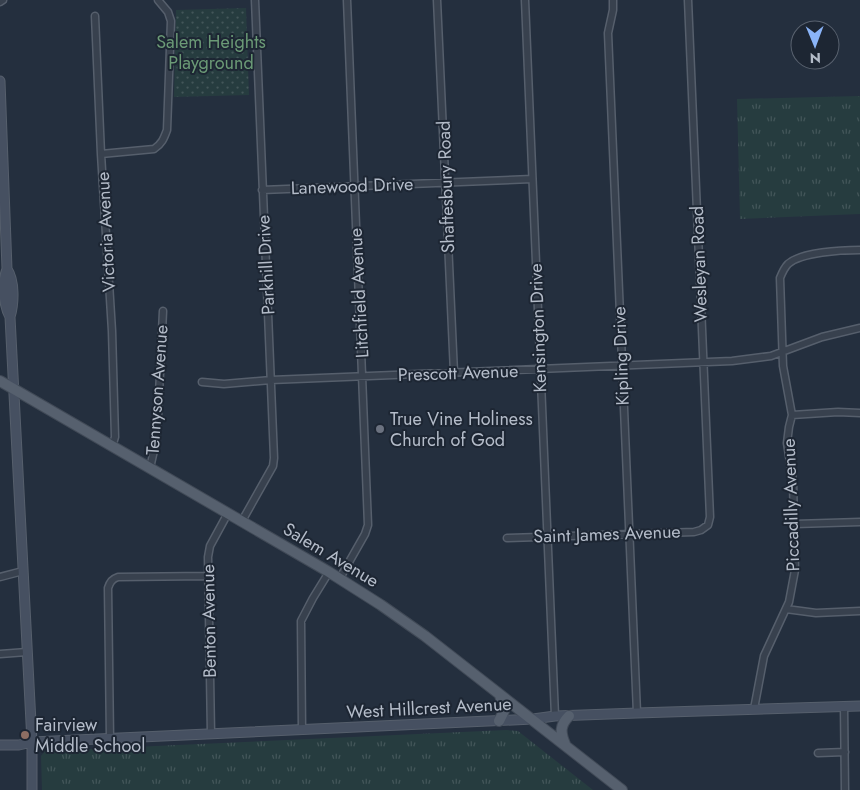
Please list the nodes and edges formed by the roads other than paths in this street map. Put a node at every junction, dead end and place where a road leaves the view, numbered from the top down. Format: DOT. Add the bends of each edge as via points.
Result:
graph roads {
  1 [pos="158,0"];
  2 [pos="255,0"];
  3 [pos="347,0"];
  4 [pos="438,0"];
  5 [pos="525,0"];
  6 [pos="613,0"];
  7 [pos="688,0"];
  8 [pos="96,16"];
  9 [pos="0,81"];
  10 [pos="101,154"];
  11 [pos="2,165"];
  12 [pos="532,179"];
  13 [pos="446,182"];
  14 [pos="354,186"];
  15 [pos="262,190"];
  16 [pos="860,250"];
  17 [pos="7,269"];
  18 [pos="2,285"];
  19 [pos="163,311"];
  20 [pos="10,317"];
  21 [pos="860,328"];
  22 [pos="782,352"];
  23 [pos="703,362"];
  24 [pos="622,366"];
  25 [pos="540,370"];
  26 [pos="454,373"];
  27 [pos="363,377"];
  28 [pos="271,380"];
  29 [pos="0,382"];
  30 [pos="202,382"];
  31 [pos="14,389"];
  32 [pos="792,414"];
  33 [pos="860,414"];
  34 [pos="112,447"];
  35 [pos="150,468"];
  36 [pos="228,513"];
  37 [pos="242,521"];
  38 [pos="860,522"];
  39 [pos="795,524"];
  40 [pos="707,527"];
  41 [pos="628,533"];
  42 [pos="547,536"];
  43 [pos="507,538"];
  44 [pos="23,571"];
  45 [pos="329,572"];
  46 [pos="208,576"];
  47 [pos="0,577"];
  48 [pos="340,578"];
  49 [pos="786,609"];
  50 [pos="860,611"];
  51 [pos="27,652"];
  52 [pos="0,654"];
  53 [pos="500,695"];
  54 [pos="844,706"];
  55 [pos="860,706"];
  56 [pos="754,709"];
  57 [pos="637,712"];
  58 [pos="555,716"];
  59 [pos="569,716"];
  60 [pos="533,719"];
  61 [pos="499,721"];
  62 [pos="302,730"];
  63 [pos="212,734"];
  64 [pos="110,739"];
  65 [pos="32,742"];
  66 [pos="0,745"];
  67 [pos="565,745"];
  68 [pos="844,752"];
  69 [pos="818,753"];
  70 [pos="32,790"];
  71 [pos="622,790"];
  72 [pos="845,790"];
  1 -- 10 [label="street" via="171,21 167,130 161,144 154,149"];
  2 -- 15 [label="street, Parkhill Drive"];
  3 -- 14 [label="street, Litchfield Avenue"];
  4 -- 13 [label="street, Shaftesbury Road"];
  5 -- 12 [label="street, Kensington Drive"];
  6 -- 24 [label="street, Kipling Drive" via="608,33"];
  7 -- 23 [label="street, Wesleyan Road"];
  8 -- 10 [label="street, Victoria Avenue"];
  9 -- 11 [label="street"];
  10 -- 34 [label="street, Victoria Avenue" via="112,331 115,437"];
  11 -- 17 [label="street"];
  12 -- 13 [label="street, Lanewood Drive"];
  12 -- 25 [label="street, Kensington Drive"];
  13 -- 14 [label="street, Lanewood Drive"];
  13 -- 26 [label="street, Shaftesbury Road"];
  14 -- 15 [label="street, Lanewood Drive"];
  14 -- 27 [label="street, Litchfield Avenue"];
  15 -- 28 [label="street, Parkhill Drive"];
  16 -- 22 [label="street, Piccadilly Avenue" via="801,258 786,266 780,283"];
  17 -- 18 [label="street"];
  17 -- 20 [label="street" via="11,275"];
  18 -- 20 [label="street"];
  19 -- 35 [label="street, Tennyson Avenue" via="158,415"];
  20 -- 31 [label="street"];
  21 -- 22 [label="street, Prescott Avenue" via="822,337"];
  22 -- 23 [label="street, Prescott Avenue" via="763,357"];
  22 -- 32 [label="street, Piccadilly Avenue"];
  23 -- 24 [label="street, Prescott Avenue"];
  23 -- 40 [label="street, Wesleyan Road" via="710,517"];
  24 -- 25 [label="street, Prescott Avenue"];
  24 -- 41 [label="street, Kipling Drive"];
  25 -- 26 [label="street, Prescott Avenue"];
  25 -- 42 [label="street, Kensington Drive"];
  26 -- 27 [label="street, Prescott Avenue"];
  27 -- 28 [label="street, Prescott Avenue"];
  27 -- 48 [label="street, Litchfield Avenue" via="368,527"];
  28 -- 30 [label="street, Prescott Avenue" via="224,384"];
  28 -- 37 [label="street, Parkhill Drive" via="274,462"];
  29 -- 31 [label="main road, Salem Avenue"];
  31 -- 34 [label="main road, Salem Avenue"];
  31 -- 44 [label="street"];
  32 -- 33 [label="street"];
  32 -- 39 [label="street, Piccadilly Avenue" via="787,443 794,481"];
  34 -- 35 [label="main road, Salem Avenue"];
  35 -- 36 [label="main road, Salem Avenue"];
  36 -- 37 [label="main road, Salem Avenue"];
  36 -- 46 [label="street, Benton Avenue" via="210,546"];
  37 -- 45 [label="main road, Salem Avenue"];
  38 -- 39 [label="street"];
  39 -- 49 [label="street, Piccadilly Avenue" via="795,570"];
  40 -- 41 [label="street, Saint James Avenue" via="694,532"];
  41 -- 42 [label="street, Saint James Avenue"];
  41 -- 57 [label="street, Kipling Drive"];
  42 -- 43 [label="street, Saint James Avenue"];
  42 -- 58 [label="street, Kensington Drive"];
  44 -- 47 [label="street"];
  44 -- 51 [label="street"];
  45 -- 48 [label="main road, Salem Avenue"];
  45 -- 62 [label="street" via="301,621"];
  46 -- 63 [label="street, Benton Avenue"];
  46 -- 64 [label="street" via="118,577 110,582"];
  48 -- 53 [label="main road, Salem Avenue" via="425,636"];
  49 -- 50 [label="street" via="816,613"];
  49 -- 56 [label="street, Piccadilly Avenue" via="764,656"];
  51 -- 52 [label="street"];
  51 -- 65 [label="street"];
  53 -- 60 [label="main road, Salem Avenue"];
  53 -- 61 [label="main road" via="504,711"];
  54 -- 55 [label="street, West Hillcrest Avenue"];
  54 -- 56 [label="street, West Hillcrest Avenue"];
  54 -- 68 [label="street"];
  56 -- 57 [label="street, West Hillcrest Avenue"];
  57 -- 59 [label="street, West Hillcrest Avenue"];
  58 -- 59 [label="street, West Hillcrest Avenue"];
  58 -- 60 [label="street, West Hillcrest Avenue"];
  59 -- 67 [label="main road" via="561,726"];
  60 -- 61 [label="street, West Hillcrest Avenue"];
  60 -- 67 [label="main road, Salem Avenue"];
  61 -- 62 [label="street, West Hillcrest Avenue"];
  62 -- 63 [label="street, West Hillcrest Avenue"];
  63 -- 64 [label="street, West Hillcrest Avenue"];
  64 -- 65 [label="street, West Hillcrest Avenue"];
  65 -- 66 [label="street, West Hillcrest Avenue"];
  65 -- 70 [label="street"];
  67 -- 71 [label="main road, Salem Avenue"];
  68 -- 69 [label="street"];
  68 -- 72 [label="street"];
}
